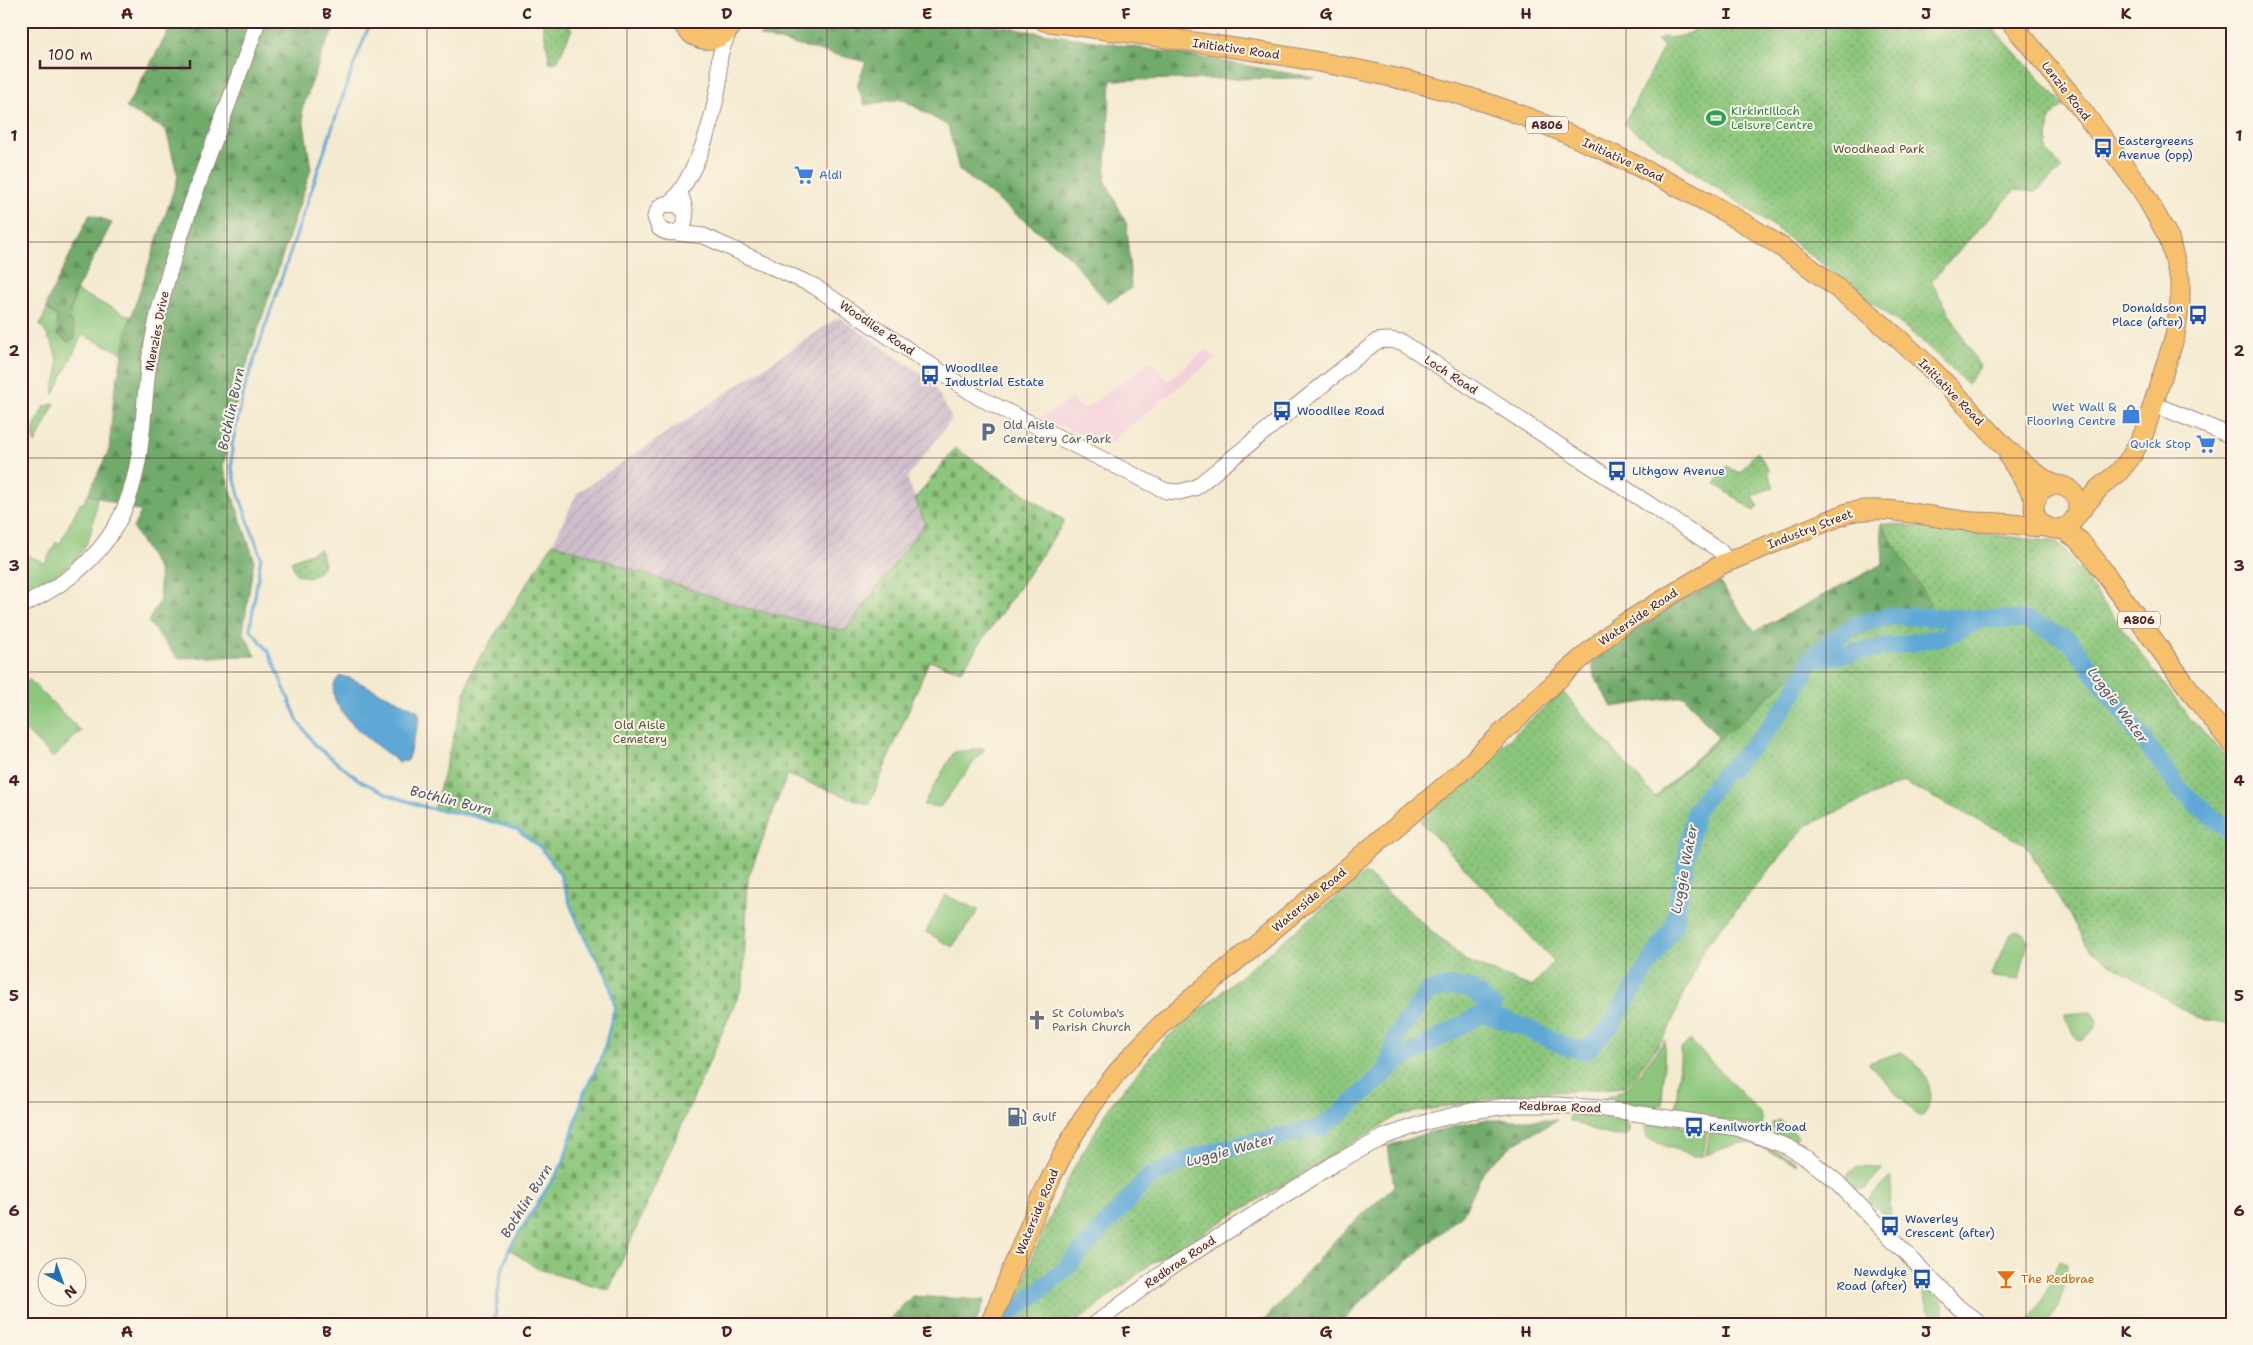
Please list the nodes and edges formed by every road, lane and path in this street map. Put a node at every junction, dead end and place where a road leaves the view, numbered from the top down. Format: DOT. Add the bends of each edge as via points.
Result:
graph roads {
  1 [pos="258,21"];
  2 [pos="682,21"];
  3 [pos="1044,21"];
  4 [pos="2010,21"];
  5 [pos="731,26"];
  6 [pos="704,40"];
  7 [pos="720,57"];
  8 [pos="2153,404"];
  9 [pos="2232,436"];
  10 [pos="2002,445"];
  11 [pos="2061,487"];
  12 [pos="2099,488"];
  13 [pos="1179,492"];
  14 [pos="2035,502"];
  15 [pos="2065,522"];
  16 [pos="2012,524"];
  17 [pos="1728,561"];
  18 [pos="21,606"];
  19 [pos="2232,744"];
  20 [pos="993,1316"];
  21 [pos="1095,1324"];
  22 [pos="1980,1324"];
  1 -- 18 [label="street, Menzies Drive" via="162,300 150,355 138,464 131,494 102,547 82,568 50,592"];
  2 -- 6 [label="main road" via="688,31"];
  3 -- 10 [label="main road, Initiative Road / A806" via="1362,70 1470,98 1546,124 1693,193 1794,256 1875,318 1945,383"];
  4 -- 8 [label="main road, Lenzie Road" via="2142,190 2169,238 2180,280 2180,302 2175,336"];
  5 -- 6 [label="main road" via="718,38"];
  5 -- 7 [label="street"];
  6 -- 7 [label="street"];
  7 -- 13 [label="street, Woodilee Road" via="713,108 679,212 704,236 814,286 978,397 1166,491"];
  8 -- 9 [label="street"];
  8 -- 12 [label="main road, Lenzie Road" via="2144,433 2131,457"];
  10 -- 11 [label="main road, A806"];
  10 -- 14 [label="main road, A806"];
  11 -- 12 [label="main road"];
  11 -- 14 [label="main road" via="2045,488"];
  11 -- 15 [label="main road" via="2077,500"];
  12 -- 15 [label="main road, Lenzie Road"];
  13 -- 17 [label="street, Loch Road" via="1195,488 1377,341 1388,340 1402,342 1595,467 1724,554"];
  14 -- 15 [label="main road" via="2037,517"];
  14 -- 16 [label="main road"];
  15 -- 16 [label="main road, Industry Street" via="2029,528"];
  15 -- 19 [label="main road, A806"];
  16 -- 17 [label="main road, Industry Street" via="1961,521 1873,508 1840,515"];
  17 -- 20 [label="main road, Waterside Road" via="1607,635 1460,772 1174,1013 1139,1047 1099,1095 1066,1148"];
  21 -- 22 [label="street, Redbrae Road" via="1168,1268 1335,1163 1386,1136 1472,1111 1557,1104 1737,1128 1788,1147 1837,1182 1958,1307"];
}
